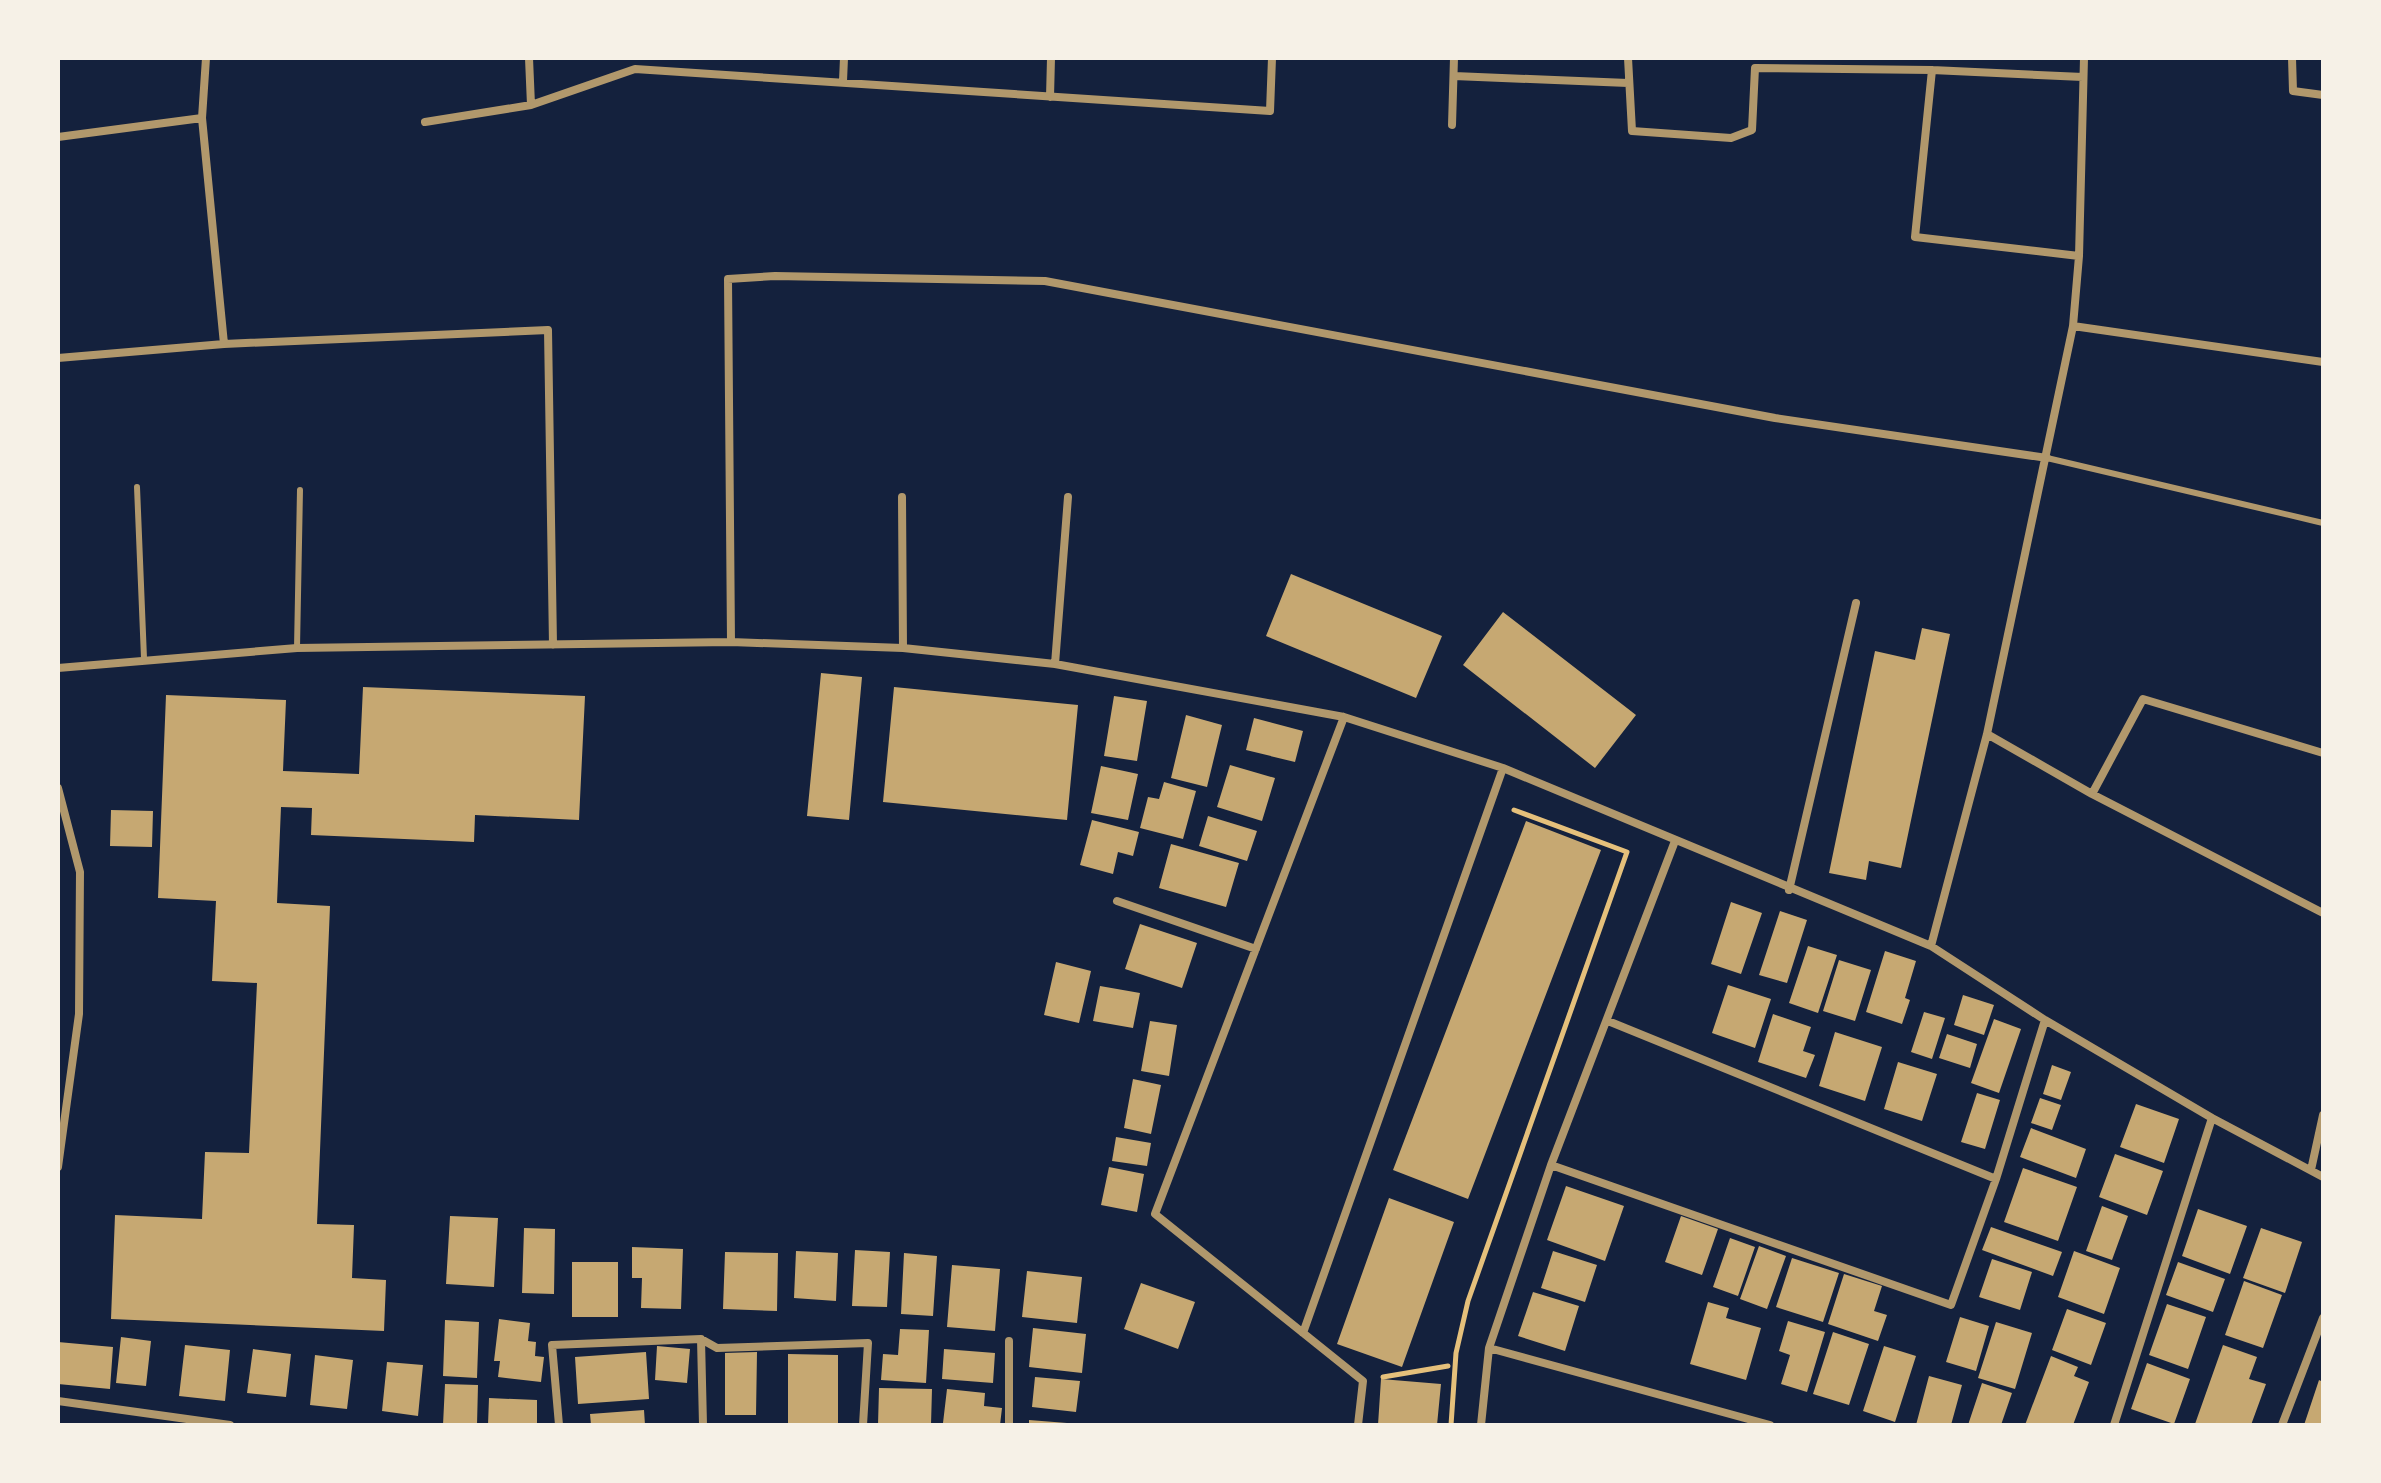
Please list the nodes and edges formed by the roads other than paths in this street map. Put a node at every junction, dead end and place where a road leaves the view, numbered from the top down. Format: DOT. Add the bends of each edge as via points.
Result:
graph roads {
  1 [pos="206,58"];
  2 [pos="529,58"];
  3 [pos="844,58"];
  4 [pos="1051,58"];
  5 [pos="1272,58"];
  6 [pos="1454,58"];
  7 [pos="1628,58"];
  8 [pos="2084,58"];
  9 [pos="2292,58"];
  10 [pos="1932,70"];
  11 [pos="1454,76"];
  12 [pos="2083,77"];
  13 [pos="843,81"];
  14 [pos="1628,83"];
  15 [pos="2323,95"];
  16 [pos="1050,97"];
  17 [pos="531,105"];
  18 [pos="202,118"];
  19 [pos="425,122"];
  20 [pos="1452,125"];
  21 [pos="58,137"];
  22 [pos="2079,256"];
  23 [pos="2073,326"];
  24 [pos="224,344"];
  25 [pos="58,358"];
  26 [pos="2323,362"];
  27 [pos="2047,458"];
  28 [pos="137,487"];
  29 [pos="300,490"];
  30 [pos="902,497"];
  31 [pos="1068,497"];
  32 [pos="2323,523"];
  33 [pos="1856,603"];
  34 [pos="731,642"];
  35 [pos="553,645"];
  36 [pos="297,648"];
  37 [pos="903,648"];
  38 [pos="144,658"];
  39 [pos="1055,664"];
  40 [pos="58,668"];
  41 [pos="1344,717"];
  42 [pos="1987,734"];
  43 [pos="2323,753"];
  44 [pos="1503,768"];
  45 [pos="58,788"];
  46 [pos="2092,794"];
  47 [pos="1675,841"];
  48 [pos="1789,890"];
  49 [pos="1117,901"];
  50 [pos="2323,913"];
  51 [pos="1931,946"];
  52 [pos="1256,949"];
  53 [pos="2045,1020"];
  54 [pos="1608,1021"];
  55 [pos="2323,1115"];
  56 [pos="2212,1118"];
  57 [pos="1551,1165"];
  58 [pos="58,1167"];
  59 [pos="2311,1170"];
  60 [pos="2323,1177"];
  61 [pos="1996,1179"];
  62 [pos="2323,1318"];
  63 [pos="1303,1333"];
  64 [pos="701,1339"];
  65 [pos="1009,1341"];
  66 [pos="1489,1348"];
  67 [pos="58,1401"];
  68 [pos="230,1425"];
  69 [pos="559,1425"];
  70 [pos="703,1425"];
  71 [pos="863,1425"];
  72 [pos="1009,1425"];
  73 [pos="1358,1425"];
  74 [pos="1481,1425"];
  75 [pos="1770,1425"];
  76 [pos="2114,1425"];
  77 [pos="2282,1425"];
  1 -- 18 [label="street"];
  2 -- 17 [label="street"];
  3 -- 13 [label="street"];
  4 -- 16 [label="street"];
  5 -- 16 [label="street" via="1270,111"];
  6 -- 11 [label="street"];
  7 -- 14 [label="street"];
  8 -- 12 [label="street"];
  9 -- 15 [label="street" via="2293,91"];
  10 -- 12 [label="street"];
  10 -- 14 [label="street" via="1755,68 1752,130 1731,138 1632,131"];
  10 -- 22 [label="street" via="1915,237"];
  11 -- 14 [label="street"];
  11 -- 20 [label="street"];
  12 -- 22 [label="street"];
  13 -- 16 [label="street"];
  13 -- 17 [label="street" via="635,69"];
  17 -- 19 [label="street"];
  18 -- 21 [label="street"];
  18 -- 24 [label="street"];
  22 -- 23 [label="street"];
  23 -- 26 [label="street"];
  23 -- 27 [label="street"];
  24 -- 25 [label="street"];
  24 -- 35 [label="street" via="548,330"];
  27 -- 32 [label="lane"];
  27 -- 34 [label="street" via="1775,418 1045,281 728,279"];
  27 -- 42 [label="street"];
  28 -- 38 [label="lane"];
  29 -- 36 [label="lane"];
  30 -- 37 [label="street"];
  31 -- 39 [label="street"];
  33 -- 48 [label="street"];
  34 -- 35 [label="street"];
  34 -- 37 [label="street"];
  35 -- 36 [label="street"];
  36 -- 38 [label="street"];
  37 -- 39 [label="street"];
  38 -- 40 [label="street"];
  39 -- 41 [label="street"];
  41 -- 44 [label="street"];
  41 -- 52 [label="street"];
  42 -- 46 [label="street"];
  42 -- 51 [label="street"];
  43 -- 46 [label="street" via="2143,699"];
  44 -- 47 [label="street"];
  44 -- 63 [label="street"];
  45 -- 58 [label="street" via="80,872 79,1014"];
  46 -- 50 [label="street"];
  47 -- 48 [label="street"];
  47 -- 54 [label="street"];
  48 -- 51 [label="street"];
  49 -- 52 [label="street"];
  51 -- 53 [label="street"];
  52 -- 63 [label="street" via="1155,1214"];
  53 -- 56 [label="street"];
  53 -- 61 [label="street"];
  54 -- 57 [label="street"];
  54 -- 61 [label="street"];
  55 -- 59 [label="street"];
  56 -- 59 [label="street"];
  56 -- 76 [label="street"];
  57 -- 61 [label="street" via="1951,1305"];
  57 -- 66 [label="street"];
  59 -- 60 [label="street"];
  62 -- 77 [label="street"];
  63 -- 73 [label="street" via="1363,1381"];
  64 -- 69 [label="street" via="552,1345"];
  64 -- 70 [label="street"];
  64 -- 71 [label="street" via="717,1348 868,1343"];
  65 -- 72 [label="street"];
  66 -- 74 [label="street"];
  66 -- 75 [label="street"];
  67 -- 68 [label="street"];
}
